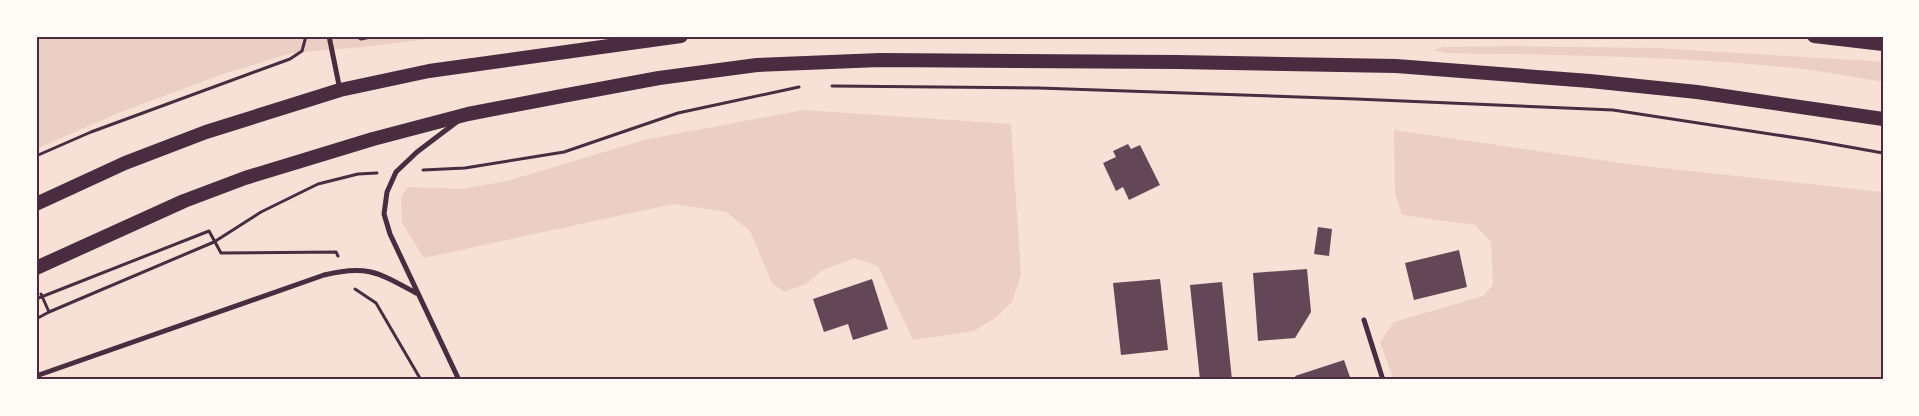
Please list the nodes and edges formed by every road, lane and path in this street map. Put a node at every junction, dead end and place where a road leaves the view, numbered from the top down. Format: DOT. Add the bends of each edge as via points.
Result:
graph roads {
  1 [pos="306,36"];
  2 [pos="329,36"];
  3 [pos="356,36"];
  4 [pos="376,36"];
  5 [pos="681,36"];
  6 [pos="1814,36"];
  7 [pos="1883,44"];
  8 [pos="806,86"];
  9 [pos="825,86"];
  10 [pos="340,90"];
  11 [pos="468,114"];
  12 [pos="1883,119"];
  13 [pos="1883,153"];
  14 [pos="36,156"];
  15 [pos="396,172"];
  16 [pos="36,204"];
  17 [pos="214,242"];
  18 [pos="36,268"];
  19 [pos="345,270"];
  20 [pos="39,290"];
  21 [pos="416,293"];
  22 [pos="41,295"];
  23 [pos="36,299"];
  24 [pos="49,312"];
  25 [pos="36,319"];
  26 [pos="1364,320"];
  27 [pos="36,376"];
  28 [pos="421,380"];
  29 [pos="459,380"];
  30 [pos="1382,380"];
  1 -- 14 [label="path" via="302,51 290,59 91,132"];
  2 -- 10 [label="street"];
  3 -- 4 [label="path" via="361,39"];
  5 -- 10 [label="highway" via="429,71"];
  6 -- 7 [label="highway"];
  8 -- 15 [label="path" via="678,112 564,152 465,168"];
  9 -- 13 [label="path" via="1039,88 1613,110"];
  10 -- 16 [label="highway" via="188,139 125,163"];
  11 -- 12 [label="highway" via="659,78 757,65 880,60 1396,66 1697,92"];
  11 -- 15 [label="street"];
  11 -- 18 [label="highway" via="245,178 184,201"];
  15 -- 17 [label="path" via="358,174 318,184 261,212"];
  15 -- 21 [label="street" via="387,192 384,214"];
  17 -- 19 [label="path" via="221,253 336,252"];
  17 -- 22 [label="path" via="209,231"];
  17 -- 24 [label="path"];
  19 -- 21 [label="street" via="372,272"];
  19 -- 27 [label="street"];
  19 -- 28 [label="path" via="352,287 376,303"];
  20 -- 22 [label="path"];
  21 -- 29 [label="street"];
  22 -- 23 [label="path"];
  22 -- 24 [label="path"];
  24 -- 25 [label="path"];
  26 -- 30 [label="street"];
}
